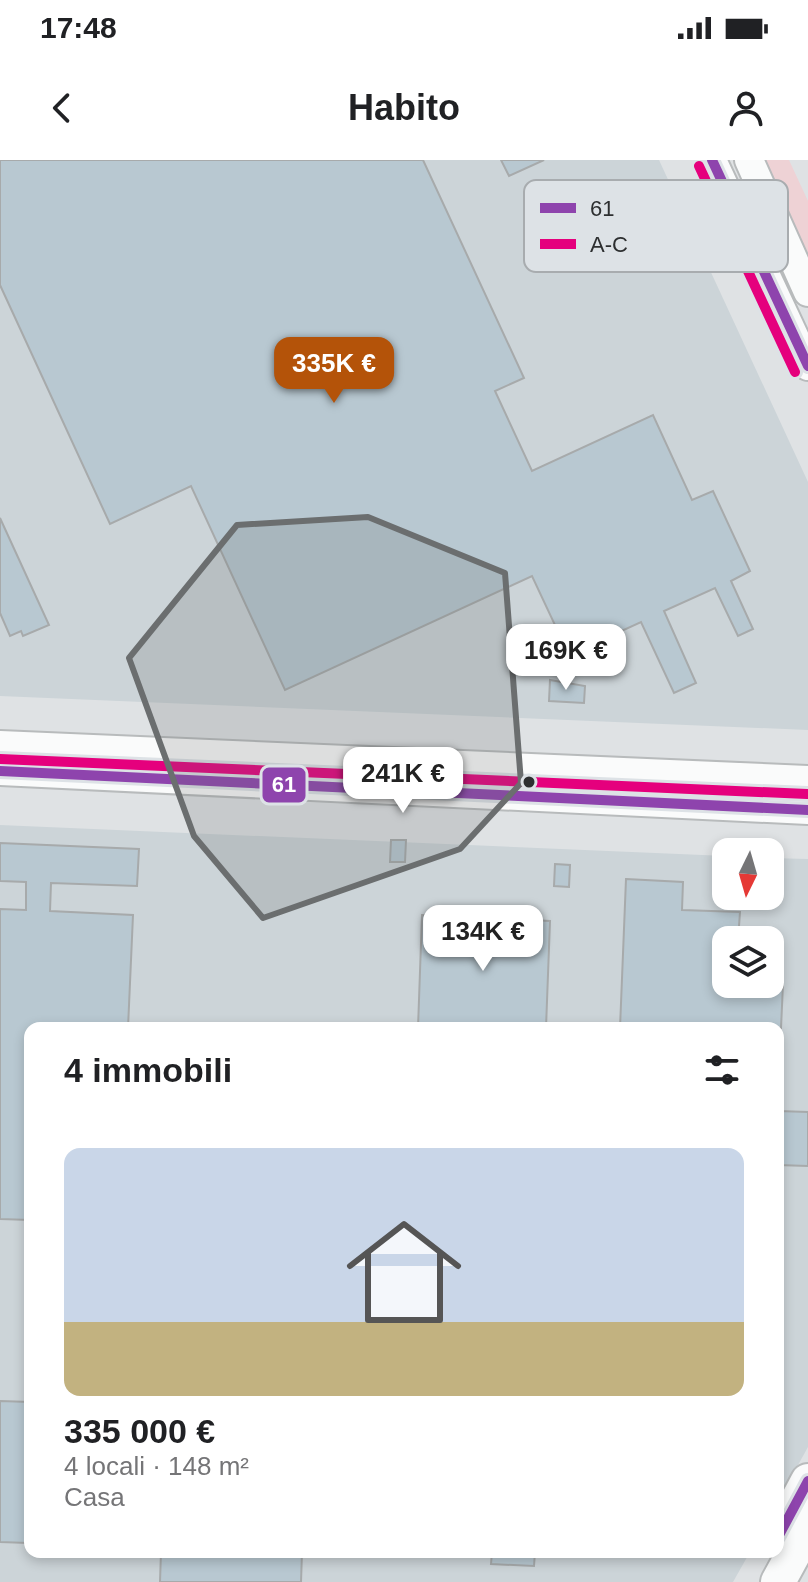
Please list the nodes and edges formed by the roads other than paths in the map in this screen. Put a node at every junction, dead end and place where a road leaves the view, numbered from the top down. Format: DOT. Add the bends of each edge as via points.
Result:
graph roads {
  1 [pos="712,160"];
  2 [pos="749,160"];
  3 [pos="721,180"];
  4 [pos="758,180"];
  5 [pos="788,247"];
  6 [pos="764,272"];
  7 [pos="808,292"];
  8 [pos="808,366"];
  9 [pos="0,745"];
  10 [pos="0,771"];
  11 [pos="808,780"];
  12 [pos="808,810"];
  13 [pos="808,1481"];
  14 [pos="784,1526"];
  15 [pos="808,1527"];
  16 [pos="767,1558"];
  17 [pos="753,1582"];
  18 [pos="778,1582"];
  1 -- 3 [label="street"];
  2 -- 4 [label="street"];
  5 -- 7 [label="street"];
  6 -- 8 [label="street"];
  9 -- 11 [label="street"];
  10 -- 12 [label="street"];
  13 -- 14 [label="main road"];
  15 -- 18 [label="main road"];
  16 -- 17 [label="main road"];
}
